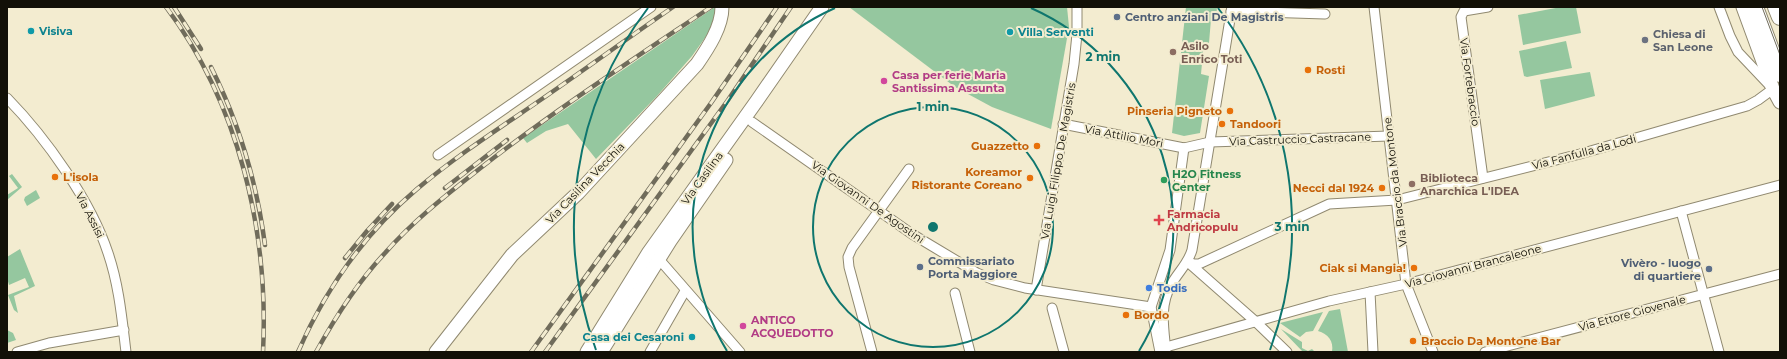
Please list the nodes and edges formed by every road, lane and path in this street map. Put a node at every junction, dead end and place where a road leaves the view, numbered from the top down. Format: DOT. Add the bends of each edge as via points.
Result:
graph roads {
  1 [pos="651,7"];
  2 [pos="722,7"];
  3 [pos="822,7"];
  4 [pos="831,7"];
  5 [pos="1078,7"];
  6 [pos="1374,7"];
  7 [pos="1488,7"];
  8 [pos="1719,7"];
  9 [pos="1743,7"];
  10 [pos="1755,7"];
  11 [pos="1776,7"];
  12 [pos="1231,9"];
  13 [pos="1325,14"];
  14 [pos="1780,17"];
  15 [pos="1780,74"];
  16 [pos="1773,89"];
  17 [pos="7,98"];
  18 [pos="1780,102"];
  19 [pos="752,122"];
  20 [pos="1064,124"];
  21 [pos="1390,136"];
  22 [pos="1210,142"];
  23 [pos="1184,148"];
  24 [pos="438,155"];
  25 [pos="909,169"];
  26 [pos="1483,178"];
  27 [pos="1780,185"];
  28 [pos="1397,200"];
  29 [pos="880,211"];
  30 [pos="1681,211"];
  31 [pos="658,258"];
  32 [pos="1188,262"];
  33 [pos="1780,274"];
  34 [pos="1406,284"];
  35 [pos="685,290"];
  36 [pos="1036,290"];
  37 [pos="1370,292"];
  38 [pos="955,293"];
  39 [pos="1704,294"];
  40 [pos="1151,307"];
  41 [pos="1052,308"];
  42 [pos="1256,322"];
  43 [pos="124,330"];
  44 [pos="1164,350"];
  45 [pos="17,352"];
  46 [pos="126,352"];
  47 [pos="436,352"];
  48 [pos="587,352"];
  49 [pos="601,352"];
  50 [pos="650,352"];
  51 [pos="740,352"];
  52 [pos="872,352"];
  53 [pos="970,352"];
  54 [pos="1064,352"];
  55 [pos="1287,352"];
  56 [pos="1373,352"];
  57 [pos="1432,352"];
  58 [pos="1485,352"];
  59 [pos="1719,352"];
  1 -- 24 [label="street"];
  2 -- 47 [label="main road, Via Casilina Vecchia" via="720,23 697,64 578,193 512,256"];
  3 -- 48 [label="main road, Via Casilina" via="649,252"];
  4 -- 19 [label="main road, Via Casilina"];
  5 -- 20 [label="street, Via Luigi Filippo De Magistris" via="1074,64"];
  6 -- 21 [label="street, Via Braccio da Montone"];
  7 -- 26 [label="street, Via Fortebraccio" via="1464,11 1461,17"];
  8 -- 16 [label="street" via="1736,48"];
  9 -- 16 [label="main road"];
  10 -- 15 [label="highway"];
  11 -- 14 [label="highway"];
  12 -- 13 [label="street"];
  12 -- 22 [label="street"];
  16 -- 18 [label="main road"];
  16 -- 26 [label="street, Via Fanfulla da Lodi" via="1739,109 1580,154"];
  17 -- 43 [label="street, Via Assisi" via="60,163 98,228 114,273"];
  19 -- 29 [label="street, Via Giovanni De Agostini"];
  19 -- 31 [label="main road, Via Casilina"];
  20 -- 23 [label="street, Via Attilio Mori"];
  20 -- 36 [label="street, Via Luigi Filippo De Magistris"];
  21 -- 22 [label="street, Via Castruccio Castracane"];
  21 -- 28 [label="street, Via Braccio da Montone"];
  22 -- 23 [label="street, Via Castruccio Castracane"];
  22 -- 32 [label="street"];
  23 -- 40 [label="street" via="1170,250"];
  25 -- 29 [label="street"];
  26 -- 28 [label="street, Via Fanfulla da Lodi"];
  27 -- 30 [label="street, Via Giovanni Brancaleone"];
  28 -- 32 [label="street, Via Fanfulla da Lodi" via="1329,204 1199,264"];
  28 -- 34 [label="street, Via Braccio da Montone"];
  29 -- 36 [label="street, Via Giovanni De Agostini" via="976,273 1014,286"];
  29 -- 52 [label="street" via="852,248 848,264"];
  30 -- 34 [label="street, Via Giovanni Brancaleone"];
  30 -- 39 [label="street"];
  31 -- 35 [label="street"];
  31 -- 49 [label="main road, Via Casilina"];
  32 -- 42 [label="street"];
  32 -- 44 [label="street" via="1170,286 1164,304"];
  33 -- 39 [label="street, Via Ettore Giovenale"];
  34 -- 37 [label="street, Via Giovanni Brancaleone"];
  34 -- 57 [label="street, Via Braccio da Montone"];
  35 -- 50 [label="street"];
  35 -- 51 [label="street"];
  36 -- 40 [label="street, Via Giovanni De Agostini"];
  37 -- 42 [label="street, Via Giovanni Brancaleone"];
  37 -- 56 [label="street"];
  38 -- 53 [label="street"];
  39 -- 58 [label="street, Via Ettore Giovenale"];
  39 -- 59 [label="street"];
  40 -- 44 [label="street"];
  41 -- 54 [label="street"];
  42 -- 44 [label="street, Via Giovanni Brancaleone"];
  42 -- 55 [label="street"];
  43 -- 45 [label="street" via="48,343"];
  43 -- 46 [label="street, Via Assisi"];
}
